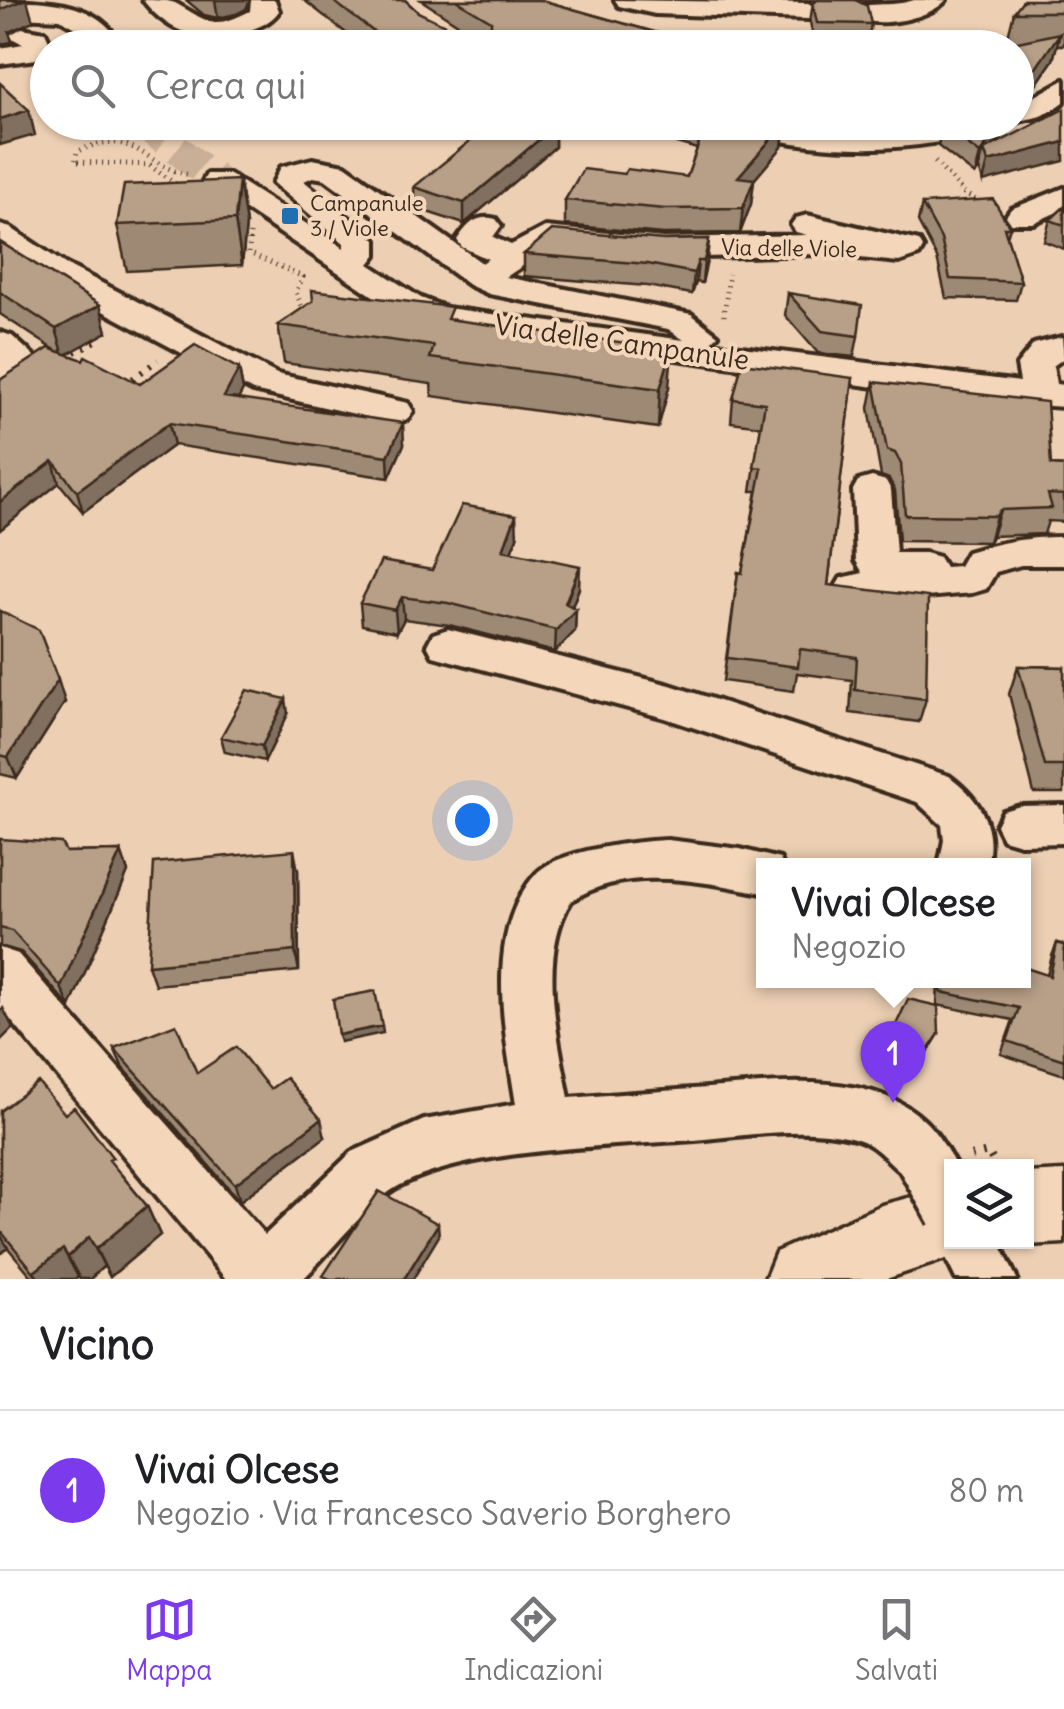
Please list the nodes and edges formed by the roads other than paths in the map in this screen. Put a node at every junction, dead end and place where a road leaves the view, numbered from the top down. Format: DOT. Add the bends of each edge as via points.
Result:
graph roads {
  1 [pos="156,0"];
  2 [pos="628,0"];
  3 [pos="933,0"];
  4 [pos="263,2"];
  5 [pos="0,8"];
  6 [pos="808,10"];
  7 [pos="861,12"];
  8 [pos="97,30"];
  9 [pos="191,30"];
  10 [pos="227,30"];
  11 [pos="22,36"];
  12 [pos="30,37"];
  13 [pos="30,52"];
  14 [pos="0,56"];
  15 [pos="30,74"];
  16 [pos="0,75"];
  17 [pos="1064,90"];
  18 [pos="1034,110"];
  19 [pos="809,140"];
  20 [pos="914,140"];
  21 [pos="203,186"];
  22 [pos="1064,197"];
  23 [pos="1022,216"];
  24 [pos="807,224"];
  25 [pos="484,226"];
  26 [pos="0,235"];
  27 [pos="514,258"];
  28 [pos="349,266"];
  29 [pos="481,278"];
  30 [pos="700,333"];
  31 [pos="1062,348"];
  32 [pos="746,379"];
  33 [pos="1056,403"];
  34 [pos="395,411"];
  35 [pos="872,490"];
  36 [pos="1064,551"];
  37 [pos="981,562"];
  38 [pos="856,588"];
  39 [pos="448,645"];
  40 [pos="964,858"];
  41 [pos="756,873"];
  42 [pos="0,970"];
  43 [pos="547,1125"];
  44 [pos="944,1187"];
  45 [pos="944,1189"];
  46 [pos="1064,1207"];
  47 [pos="1034,1209"];
  48 [pos="972,1249"];
  49 [pos="263,1279"];
  50 [pos="803,1279"];
  51 [pos="988,1279"];
  1 -- 9 [label="street"];
  2 -- 6 [label="street"];
  3 -- 7 [label="street" via="902,13"];
  4 -- 10 [label="street" via="261,17"];
  5 -- 8 [label="street" via="60,11"];
  11 -- 12 [label="street"];
  13 -- 14 [label="street"];
  15 -- 16 [label="street"];
  17 -- 18 [label="street"];
  19 -- 20 [label="street"];
  21 -- 28 [label="street, Via delle Campanule"];
  22 -- 23 [label="street"];
  24 -- 27 [label="street, Via delle Viole" via="907,248 663,248 546,237"];
  25 -- 27 [label="street" via="473,240"];
  26 -- 34 [label="street" via="53,271 266,383"];
  27 -- 29 [label="street, Via delle Viole"];
  28 -- 29 [label="street" via="360,255 360,240 292,188 292,174 312,168 334,172"];
  28 -- 33 [label="street, Via delle Campanule" via="408,305 440,316"];
  29 -- 30 [label="street"];
  31 -- 33 [label="street" via="1046,352 1035,365"];
  32 -- 33 [label="street"];
  35 -- 37 [label="street" via="876,561 883,568"];
  36 -- 37 [label="street" via="1021,551"];
  37 -- 38 [label="street" via="972,579"];
  39 -- 40 [label="street" via="670,702 933,788 957,806 969,832"];
  41 -- 43 [label="street" via="646,860 600,865 554,886 531,931 528,1005"];
  42 -- 49 [label="street"];
  43 -- 44 [label="street" via="802,1107 854,1112 894,1129"];
  43 -- 49 [label="street" via="424,1146 372,1171"];
  45 -- 50 [label="main road" via="882,1242"];
  46 -- 47 [label="main road"];
  48 -- 51 [label="street"];
}
